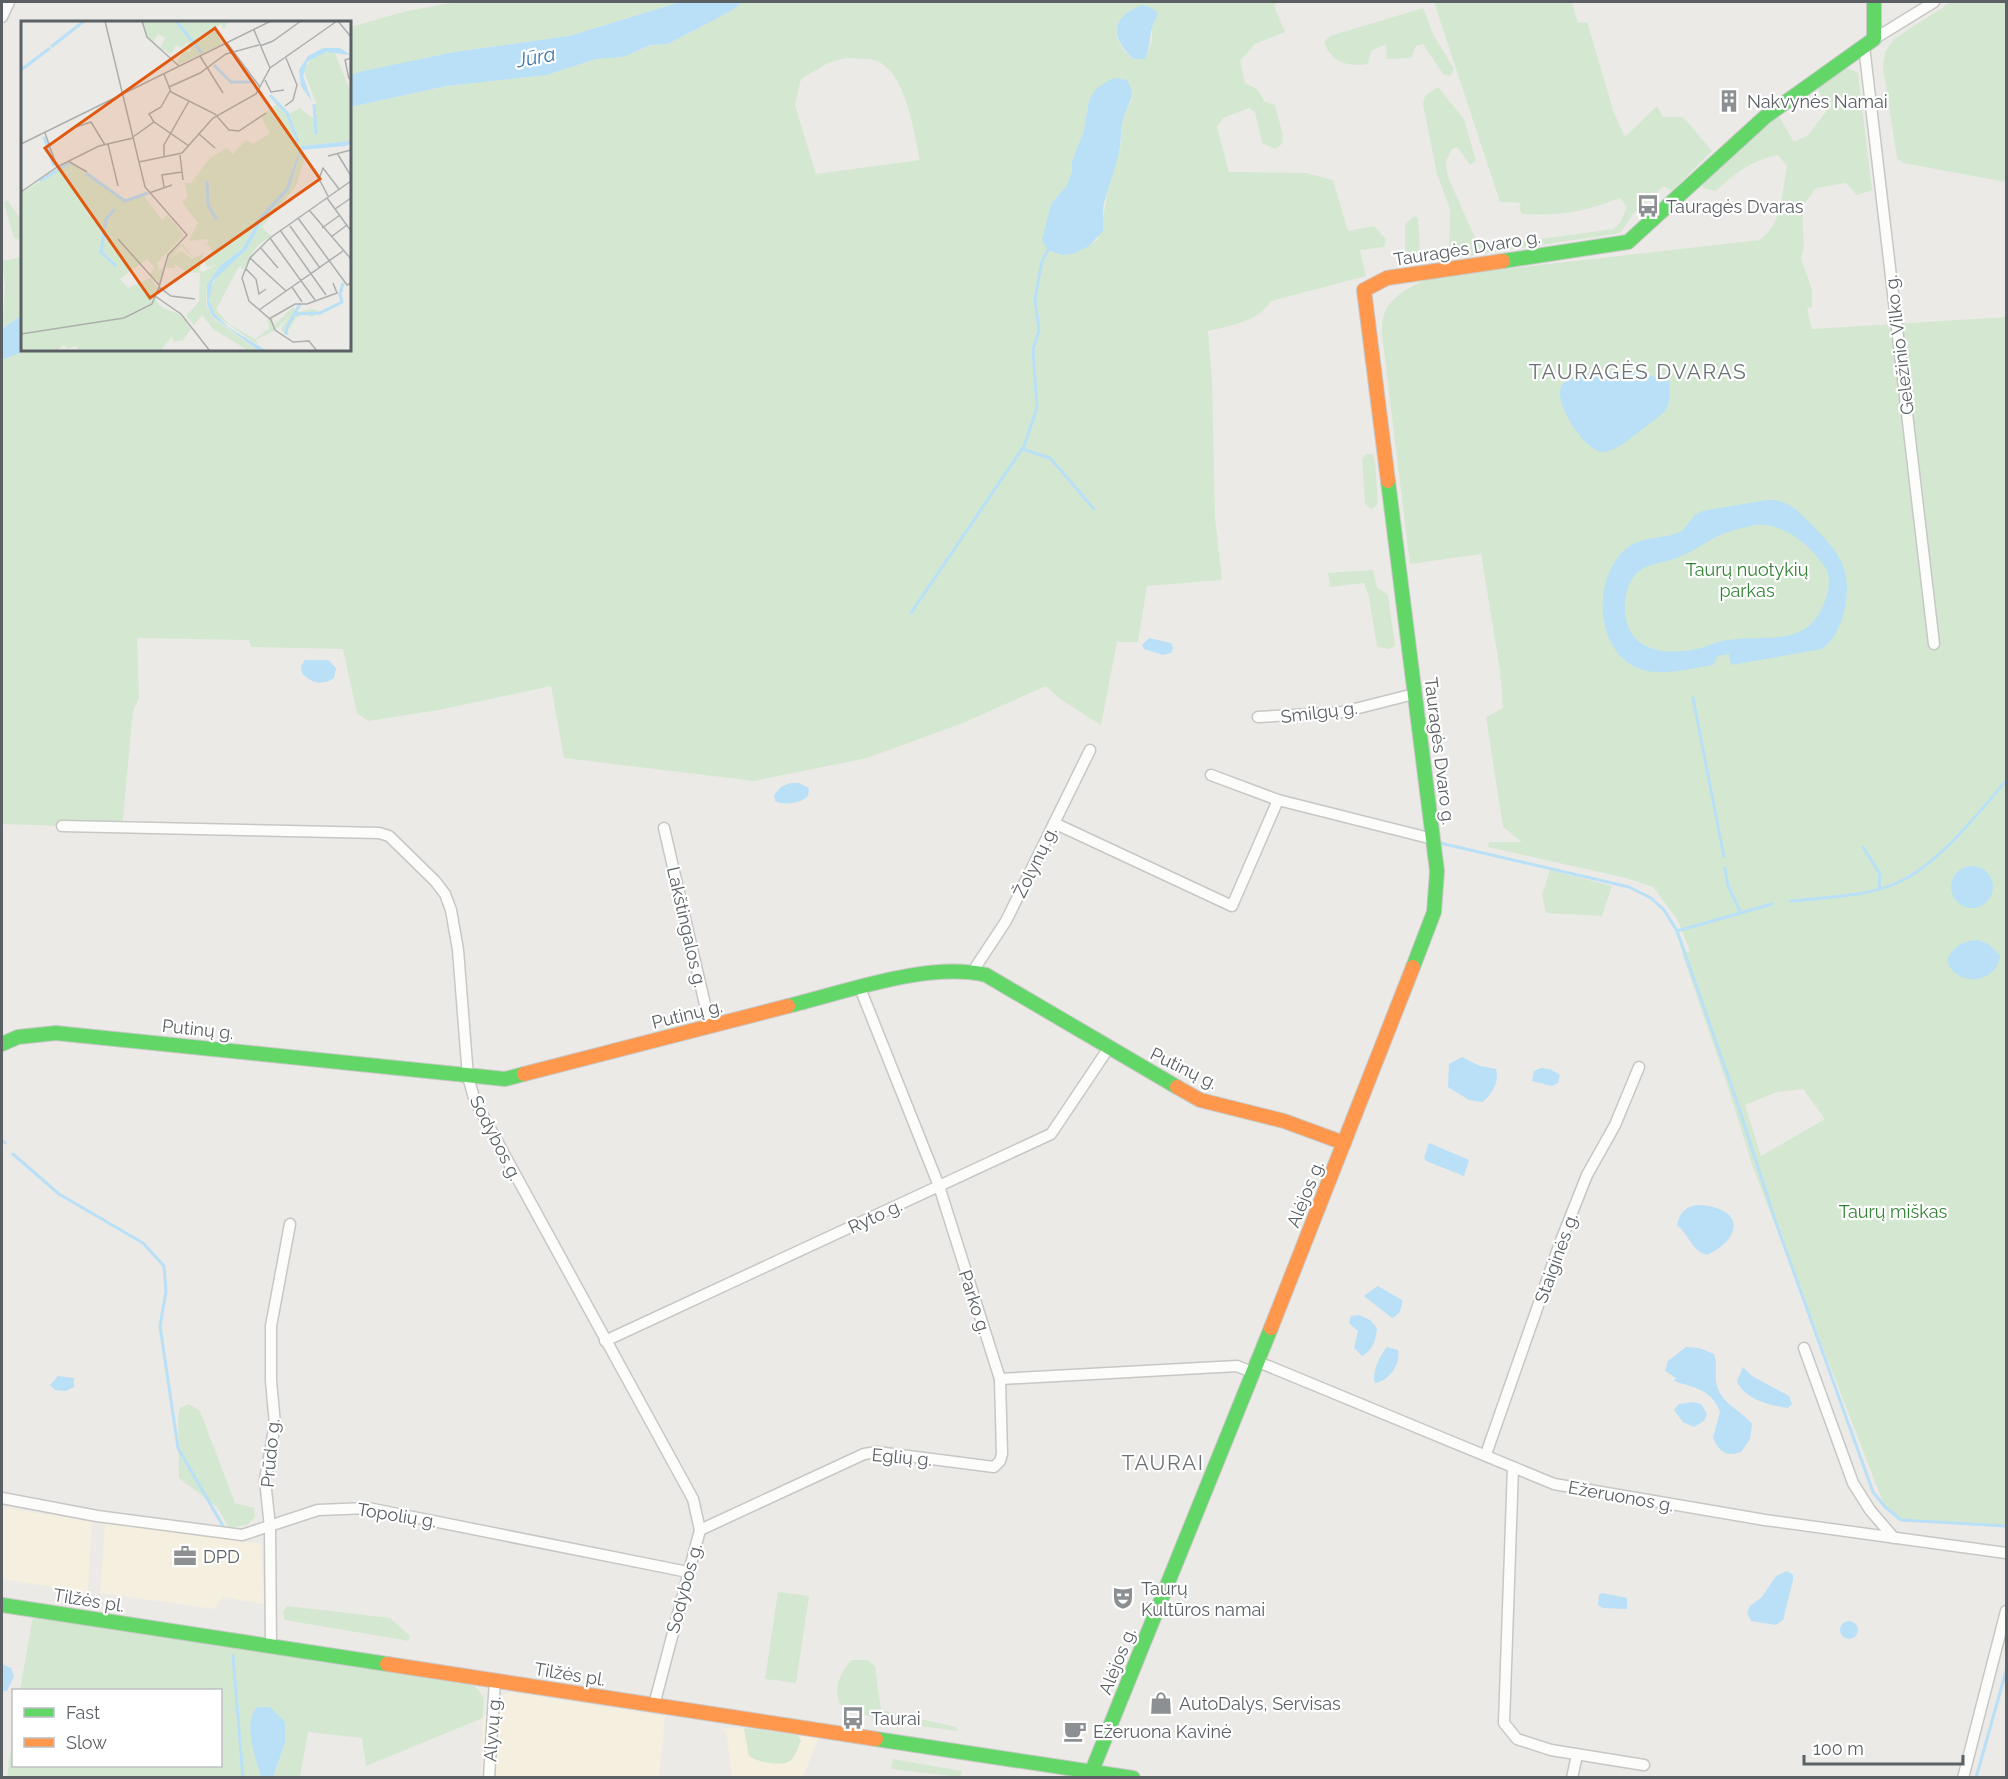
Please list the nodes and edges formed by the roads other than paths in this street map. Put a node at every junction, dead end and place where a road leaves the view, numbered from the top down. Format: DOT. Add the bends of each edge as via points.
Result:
graph roads {
  1 [pos="9,2"];
  2 [pos="1874,2"];
  3 [pos="1934,2"];
  4 [pos="2,17"];
  5 [pos="1869,43"];
  6 [pos="1934,644"];
  7 [pos="1414,694"];
  8 [pos="1258,717"];
  9 [pos="1090,750"];
  10 [pos="1211,775"];
  11 [pos="1278,800"];
  12 [pos="1054,823"];
  13 [pos="62,826"];
  14 [pos="664,828"];
  15 [pos="1433,838"];
  16 [pos="973,971"];
  17 [pos="860,988"];
  18 [pos="710,1026"];
  19 [pos="2,1044"];
  20 [pos="1108,1049"];
  21 [pos="1639,1067"];
  22 [pos="468,1077"];
  23 [pos="1344,1143"];
  24 [pos="939,1186"];
  25 [pos="290,1224"];
  26 [pos="605,1341"];
  27 [pos="1804,1348"];
  28 [pos="1254,1366"];
  29 [pos="1000,1379"];
  30 [pos="1486,1454"];
  31 [pos="1513,1467"];
  32 [pos="2,1498"];
  33 [pos="270,1527"];
  34 [pos="700,1530"];
  35 [pos="1894,1538"];
  36 [pos="2007,1554"];
  37 [pos="688,1572"];
  38 [pos="2,1605"];
  39 [pos="2007,1611"];
  40 [pos="271,1646"];
  41 [pos="495,1680"];
  42 [pos="654,1705"];
  43 [pos="1577,1755"];
  44 [pos="1644,1765"];
  45 [pos="1090,1774"];
  46 [pos="489,1778"];
  47 [pos="1133,1778"];
  48 [pos="1572,1778"];
  49 [pos="1963,1778"];
  1 -- 4 [label="street"];
  2 -- 5 [label="main road"];
  3 -- 5 [label="street"];
  5 -- 6 [label="street, Geležinio Vilko g."];
  5 -- 7 [label="main road, Tauragės Dvaro g." via="1765,117 1628,242 1387,278 1364,290"];
  7 -- 8 [label="street, Smilgų g." via="1343,712"];
  7 -- 15 [label="main road, Tauragės Dvaro g."];
  9 -- 12 [label="street, Žolynų g."];
  10 -- 11 [label="street"];
  11 -- 12 [label="street" via="1232,906"];
  11 -- 15 [label="street"];
  12 -- 16 [label="street, Žolynų g." via="1005,921"];
  13 -- 22 [label="street, Sodybos g." via="366,831 388,836 435,881 452,910"];
  14 -- 18 [label="street, Lakštingalos g."];
  15 -- 23 [label="main road, Alėjos g." via="1437,878 1434,912"];
  16 -- 17 [label="main road, Putinų g." via="939,971"];
  16 -- 20 [label="main road, Putinų g." via="986,975"];
  17 -- 18 [label="main road, Putinų g."];
  17 -- 24 [label="street, Parko g."];
  18 -- 22 [label="main road, Putinų g." via="522,1076 494,1080"];
  19 -- 22 [label="main road, Putinų g." via="18,1037 56,1033"];
  20 -- 23 [label="main road, Putinų g." via="1200,1100 1284,1121"];
  20 -- 24 [label="street, Ryto g." via="1051,1134"];
  21 -- 30 [label="street, Staiginės g." via="1616,1125 1587,1175 1560,1243"];
  22 -- 26 [label="street, Sodybos g." via="475,1101"];
  23 -- 28 [label="main road, Alėjos g."];
  24 -- 26 [label="street, Ryto g."];
  24 -- 29 [label="street, Parko g."];
  25 -- 33 [label="street, Prūdo g." via="271,1326 275,1424 265,1479"];
  26 -- 34 [label="street, Sodybos g." via="693,1499"];
  27 -- 35 [label="street" via="1853,1482"];
  28 -- 29 [label="street"];
  28 -- 30 [label="street, Ežeruonos g."];
  28 -- 45 [label="main road, Alėjos g."];
  29 -- 34 [label="street, Eglių g." via="1002,1454 994,1467 877,1452 864,1454"];
  30 -- 31 [label="street, Ežeruonos g."];
  31 -- 35 [label="street, Ežeruonos g." via="1573,1489"];
  31 -- 43 [label="street" via="1504,1723 1517,1739"];
  32 -- 33 [label="street, Topolių g." via="97,1516 242,1535"];
  33 -- 37 [label="street, Topolių g." via="318,1510 368,1508"];
  33 -- 40 [label="street, Prūdo g."];
  34 -- 37 [label="street, Sodybos g."];
  35 -- 36 [label="street, Ežeruonos g."];
  37 -- 42 [label="street, Sodybos g."];
  38 -- 40 [label="main road, Tilžės pl."];
  39 -- 49 [label="street"];
  40 -- 41 [label="main road, Tilžės pl."];
  41 -- 42 [label="main road, Tilžės pl."];
  41 -- 46 [label="street, Alyvų g."];
  42 -- 45 [label="main road, Tilžės pl."];
  43 -- 44 [label="street"];
  43 -- 48 [label="street"];
  45 -- 47 [label="main road, Tilžės pl."];
}
